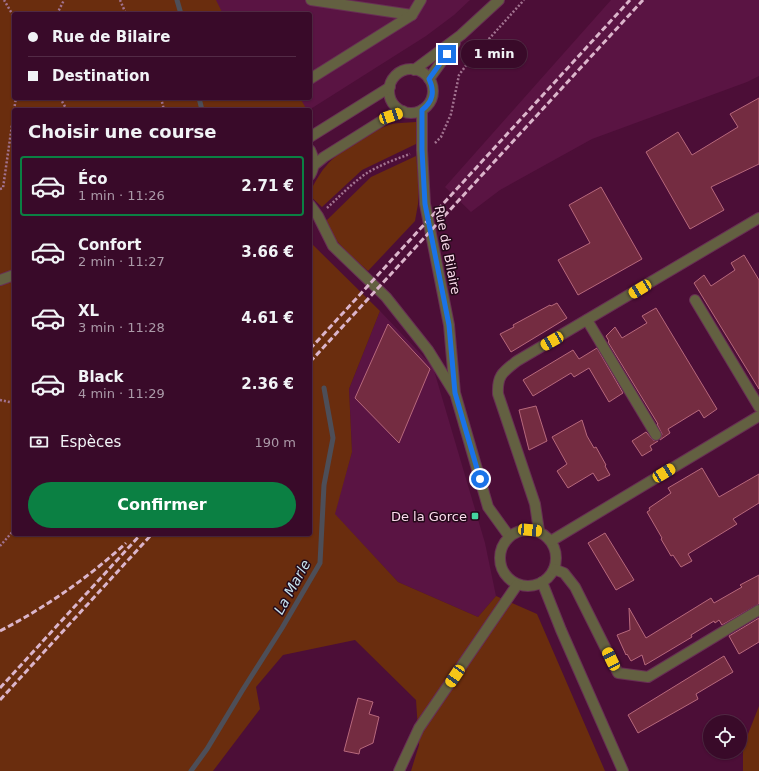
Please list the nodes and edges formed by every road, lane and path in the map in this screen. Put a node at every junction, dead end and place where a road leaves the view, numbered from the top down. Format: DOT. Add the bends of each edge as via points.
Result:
graph roads {
  1 [pos="4,0"];
  2 [pos="64,0"];
  3 [pos="120,0"];
  4 [pos="311,0"];
  5 [pos="421,0"];
  6 [pos="499,0"];
  7 [pos="58,12"];
  8 [pos="125,12"];
  9 [pos="12,14"];
  10 [pos="412,15"];
  11 [pos="461,35"];
  12 [pos="414,70"];
  13 [pos="312,78"];
  14 [pos="429,79"];
  15 [pos="390,87"];
  16 [pos="422,110"];
  17 [pos="403,112"];
  18 [pos="12,124"];
  19 [pos="312,136"];
  20 [pos="312,154"];
  21 [pos="312,170"];
  22 [pos="0,189"];
  23 [pos="312,208"];
  24 [pos="759,218"];
  25 [pos="12,276"];
  26 [pos="0,280"];
  27 [pos="695,300"];
  28 [pos="587,320"];
  29 [pos="455,393"];
  30 [pos="0,400"];
  31 [pos="12,403"];
  32 [pos="759,407"];
  33 [pos="759,416"];
  34 [pos="656,435"];
  35 [pos="538,531"];
  36 [pos="12,532"];
  37 [pos="509,536"];
  38 [pos="551,541"];
  39 [pos="0,546"];
  40 [pos="554,569"];
  41 [pos="542,582"];
  42 [pos="517,584"];
  43 [pos="759,610"];
  44 [pos="399,771"];
  45 [pos="623,771"];
  1 -- 9 [label="path"];
  2 -- 7 [label="path"];
  3 -- 8 [label="path"];
  4 -- 10 [label="street"];
  5 -- 10 [label="street"];
  6 -- 11 [label="street"];
  10 -- 13 [label="street"];
  11 -- 12 [label="street"];
  11 -- 14 [label="street"];
  12 -- 14 [label="street"];
  12 -- 15 [label="street" via="397,75"];
  14 -- 16 [label="street" via="433,92 431,100"];
  15 -- 17 [label="street" via="392,101"];
  15 -- 19 [label="street"];
  16 -- 17 [label="street"];
  16 -- 29 [label="street, Rue de Bilaire" via="425,204 449,325"];
  17 -- 21 [label="street" via="391,116 324,157"];
  18 -- 22 [label="path" via="3,188"];
  20 -- 21 [label="street"];
  23 -- 29 [label="street, Rue de Bilaire" via="334,246 386,297 428,350"];
  24 -- 28 [label="street"];
  25 -- 26 [label="street"];
  27 -- 32 [label="street"];
  28 -- 34 [label="street"];
  28 -- 35 [label="street" via="517,361 504,372 497,383 498,394 535,504"];
  29 -- 37 [label="street, Rue de Bilaire" via="488,506"];
  30 -- 31 [label="path"];
  33 -- 38 [label="street"];
  35 -- 37 [label="street" via="522,530"];
  35 -- 38 [label="street"];
  36 -- 39 [label="path"];
  37 -- 42 [label="street" via="501,546 499,560 505,576"];
  38 -- 40 [label="street" via="556,553"];
  40 -- 41 [label="street"];
  40 -- 43 [label="street" via="564,573 575,587 618,673 648,677"];
  41 -- 42 [label="street" via="529,586"];
  41 -- 45 [label="street"];
  42 -- 44 [label="street" via="420,728"];
}
